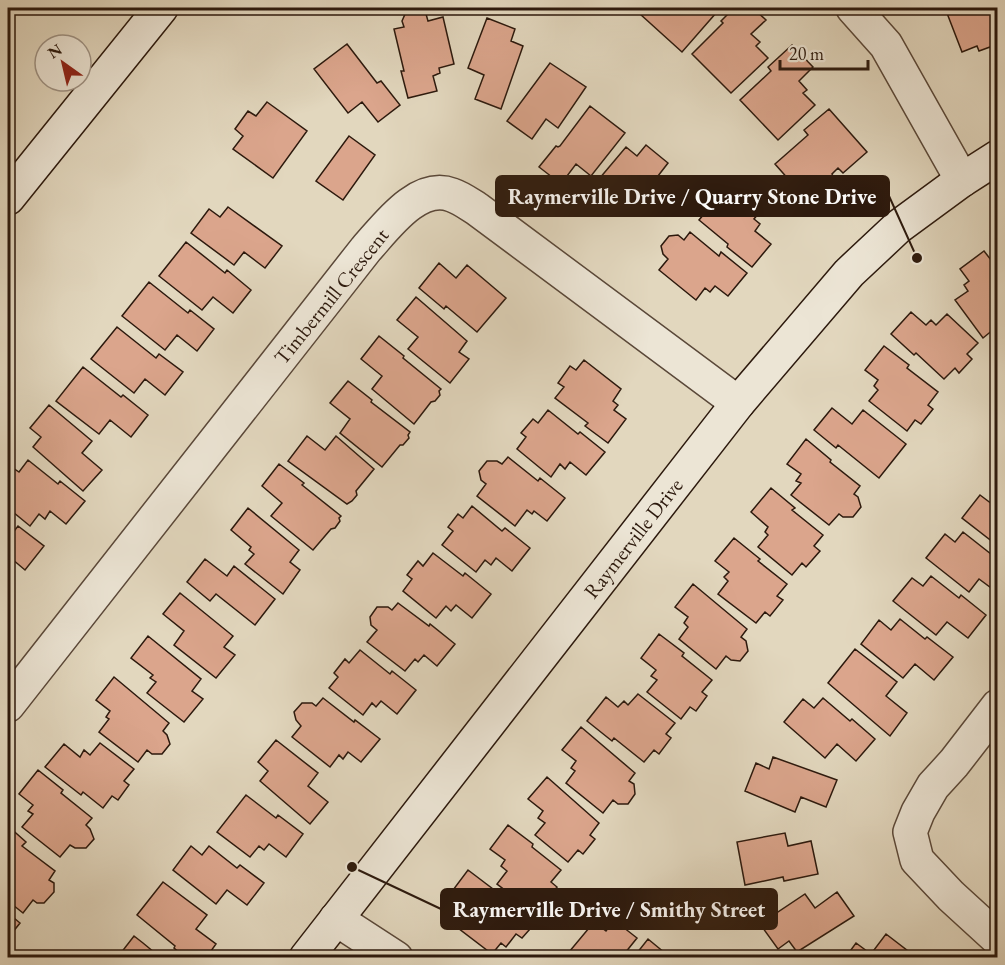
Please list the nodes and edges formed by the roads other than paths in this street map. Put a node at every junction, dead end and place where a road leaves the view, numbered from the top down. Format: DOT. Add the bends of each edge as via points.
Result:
graph roads {
  1 [pos="161,8"];
  2 [pos="853,8"];
  3 [pos="998,157"];
  4 [pos="962,180"];
  5 [pos="8,198"];
  6 [pos="738,403"];
  7 [pos="8,705"];
  8 [pos="998,706"];
  9 [pos="336,919"];
  10 [pos="998,939"];
  11 [pos="306,957"];
  12 [pos="396,957"];
  1 -- 5 [label="street"];
  2 -- 4 [label="street" via="886,45"];
  3 -- 4 [label="street, Raymerville Drive"];
  4 -- 6 [label="street, Raymerville Drive" via="898,227 849,273"];
  6 -- 7 [label="street, Timbermill Crescent" via="477,209 452,194 429,192 400,211 366,249"];
  6 -- 9 [label="street, Raymerville Drive"];
  8 -- 10 [label="street" via="933,786 910,832 917,860"];
  9 -- 11 [label="street, Raymerville Drive"];
  9 -- 12 [label="street"];
}
